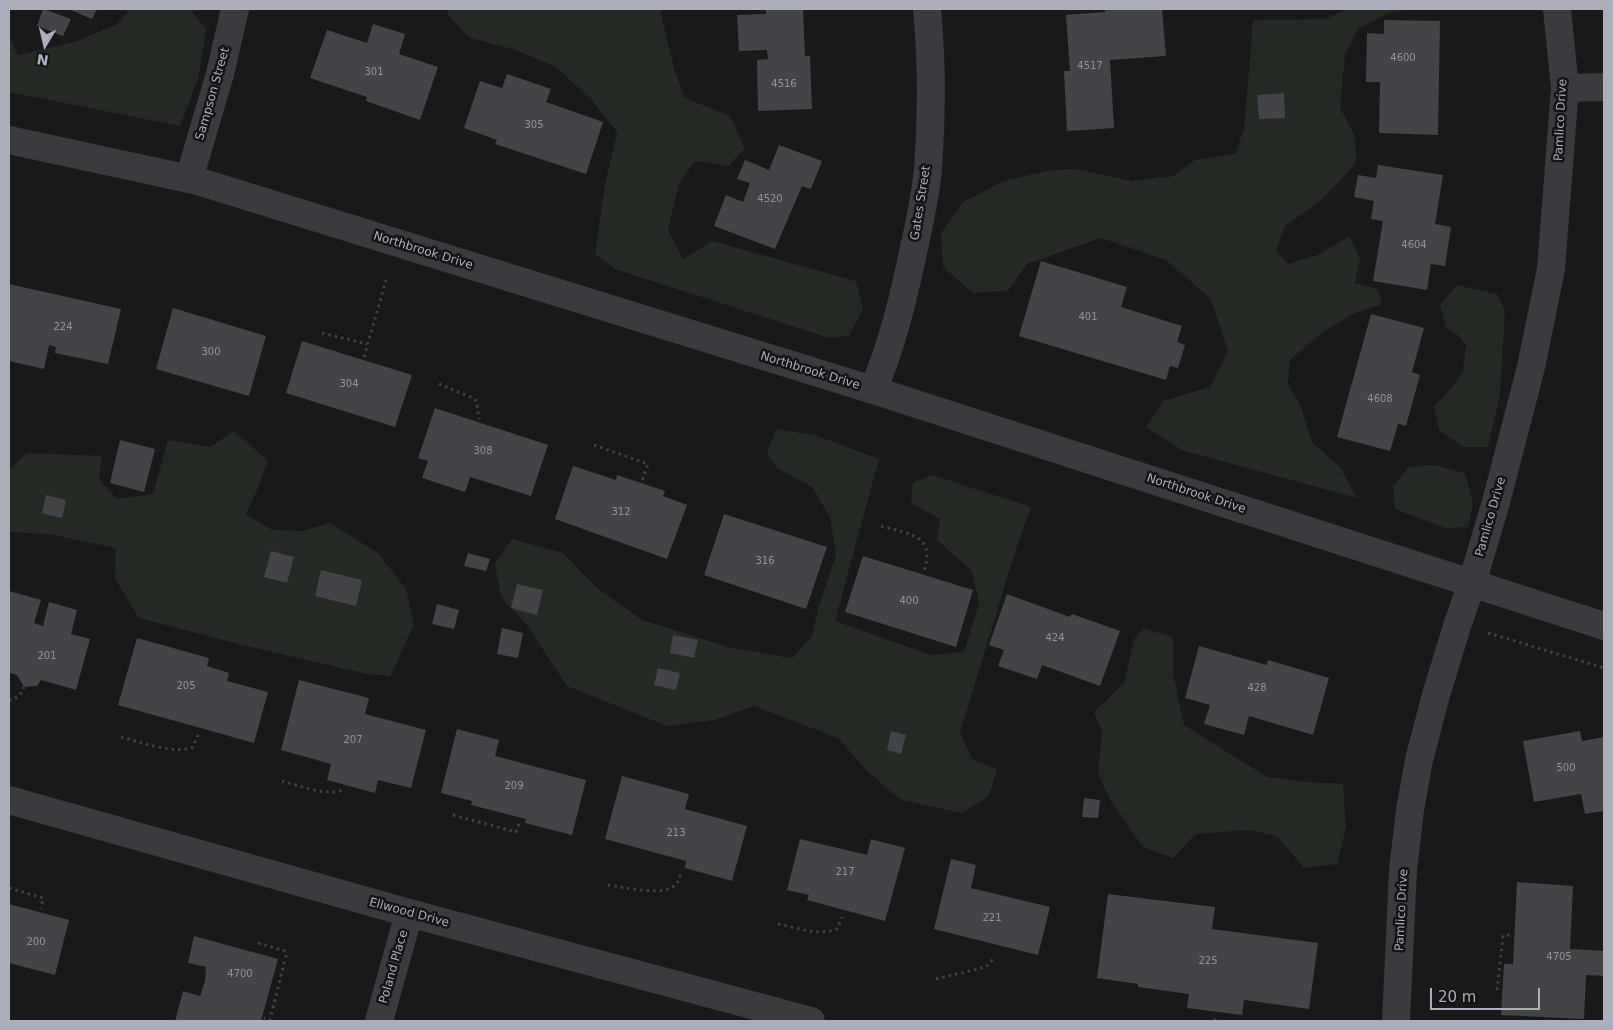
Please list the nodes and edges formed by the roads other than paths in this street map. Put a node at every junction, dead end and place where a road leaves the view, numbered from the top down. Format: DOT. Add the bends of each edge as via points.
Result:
graph roads {
  1 [pos="235,9"];
  2 [pos="928,9"];
  3 [pos="1557,9"];
  4 [pos="1604,87"];
  5 [pos="1565,88"];
  6 [pos="9,140"];
  7 [pos="189,179"];
  8 [pos="873,390"];
  9 [pos="1472,583"];
  10 [pos="1604,626"];
  11 [pos="9,800"];
  12 [pos="409,913"];
  13 [pos="379,1021"];
  14 [pos="811,1021"];
  15 [pos="1396,1021"];
  1 -- 7 [label="street, Sampson Street"];
  2 -- 8 [label="street, Gates Street" via="931,48 926,178 904,294 886,359"];
  3 -- 5 [label="street, Pamlico Drive"];
  4 -- 5 [label="street"];
  5 -- 9 [label="street, Pamlico Drive" via="1551,269 1531,367"];
  6 -- 7 [label="street, Northbrook Drive"];
  7 -- 8 [label="street, Northbrook Drive"];
  8 -- 9 [label="street, Northbrook Drive"];
  9 -- 10 [label="street, Northbrook Drive"];
  9 -- 15 [label="street, Pamlico Drive" via="1436,695 1410,810"];
  11 -- 12 [label="street, Ellwood Drive"];
  12 -- 13 [label="street, Poland Place"];
  12 -- 14 [label="street, Ellwood Drive"];
}
